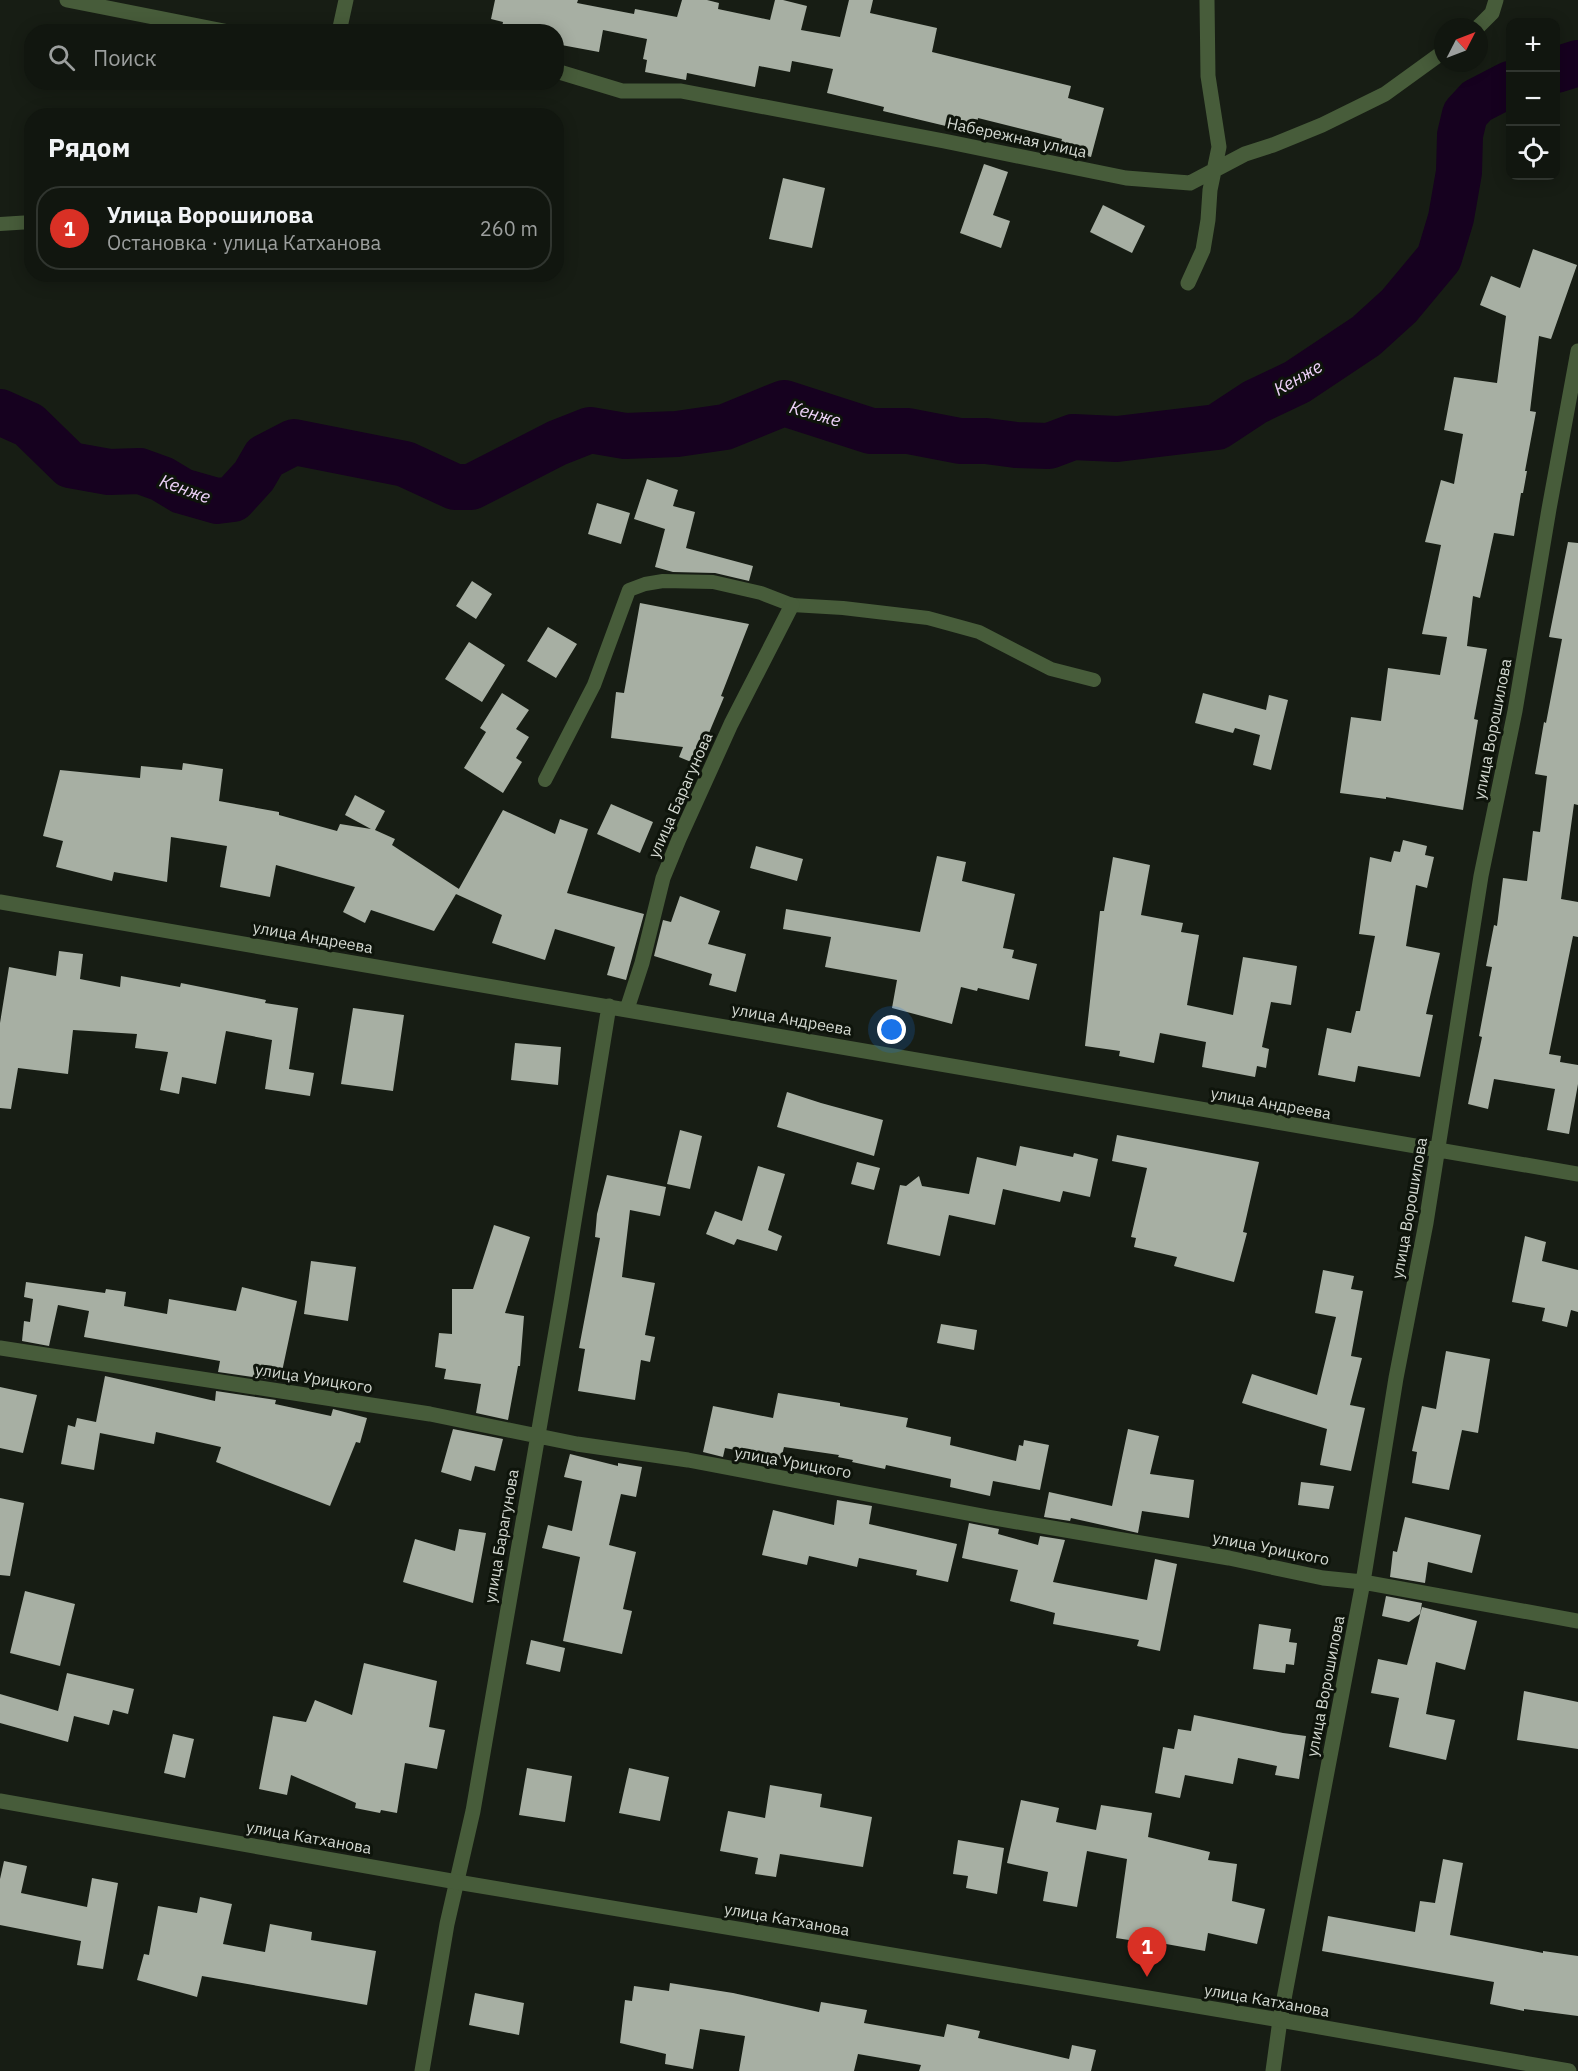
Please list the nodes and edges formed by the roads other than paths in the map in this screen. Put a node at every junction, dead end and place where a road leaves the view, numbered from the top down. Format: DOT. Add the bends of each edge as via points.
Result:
graph roads {
  1 [pos="67,0"];
  2 [pos="346,0"];
  3 [pos="1207,0"];
  4 [pos="1496,0"];
  5 [pos="1487,18"];
  6 [pos="188,24"];
  7 [pos="341,24"];
  8 [pos="1434,59"];
  9 [pos="564,73"];
  10 [pos="1215,170"];
  11 [pos="24,222"];
  12 [pos="0,224"];
  13 [pos="1188,283"];
  14 [pos="1578,351"];
  15 [pos="792,606"];
  16 [pos="1094,680"];
  17 [pos="545,780"];
  18 [pos="0,902"];
  19 [pos="609,1006"];
  20 [pos="627,1009"];
  21 [pos="1437,1150"];
  22 [pos="1578,1174"];
  23 [pos="0,1348"];
  24 [pos="537,1435"];
  25 [pos="1363,1582"];
  26 [pos="1578,1621"];
  27 [pos="0,1801"];
  28 [pos="457,1882"];
  29 [pos="1280,2020"];
  30 [pos="422,2071"];
  31 [pos="1273,2071"];
  32 [pos="1569,2071"];
  1 -- 6 [label="street"];
  2 -- 7 [label="street"];
  3 -- 10 [label="street" via="1208,76 1219,147"];
  4 -- 5 [label="street"];
  8 -- 10 [label="street, Набережная улица" via="1385,94"];
  9 -- 10 [label="street, Набережная улица" via="622,91 681,91 1126,178 1190,183"];
  10 -- 13 [label="street" via="1203,250"];
  11 -- 12 [label="lane"];
  14 -- 21 [label="street, улица Ворошилова" via="1515,711 1481,876"];
  15 -- 16 [label="lane" via="928,618 980,632 1051,669"];
  15 -- 17 [label="lane" via="761,593 713,582 663,581 629,590 594,685"];
  15 -- 20 [label="street, улица Барагунова" via="731,724 663,878"];
  18 -- 19 [label="street, улица Андреева"];
  19 -- 20 [label="street, улица Андреева"];
  19 -- 24 [label="street, улица Барагунова"];
  20 -- 21 [label="street, улица Андреева"];
  21 -- 22 [label="street, улица Андреева"];
  21 -- 25 [label="street, улица Ворошилова"];
  23 -- 24 [label="street, улица Урицкого" via="430,1414"];
  24 -- 25 [label="street, улица Урицкого" via="1323,1578"];
  24 -- 28 [label="street, улица Барагунова" via="473,1811"];
  25 -- 26 [label="street, улица Урицкого"];
  25 -- 29 [label="street, улица Ворошилова"];
  27 -- 28 [label="street, улица Катханова"];
  28 -- 29 [label="street, улица Катханова"];
  28 -- 30 [label="street, улица Барагунова"];
  29 -- 31 [label="street, улица Ворошилова"];
  29 -- 32 [label="street, улица Катханова"];
}
